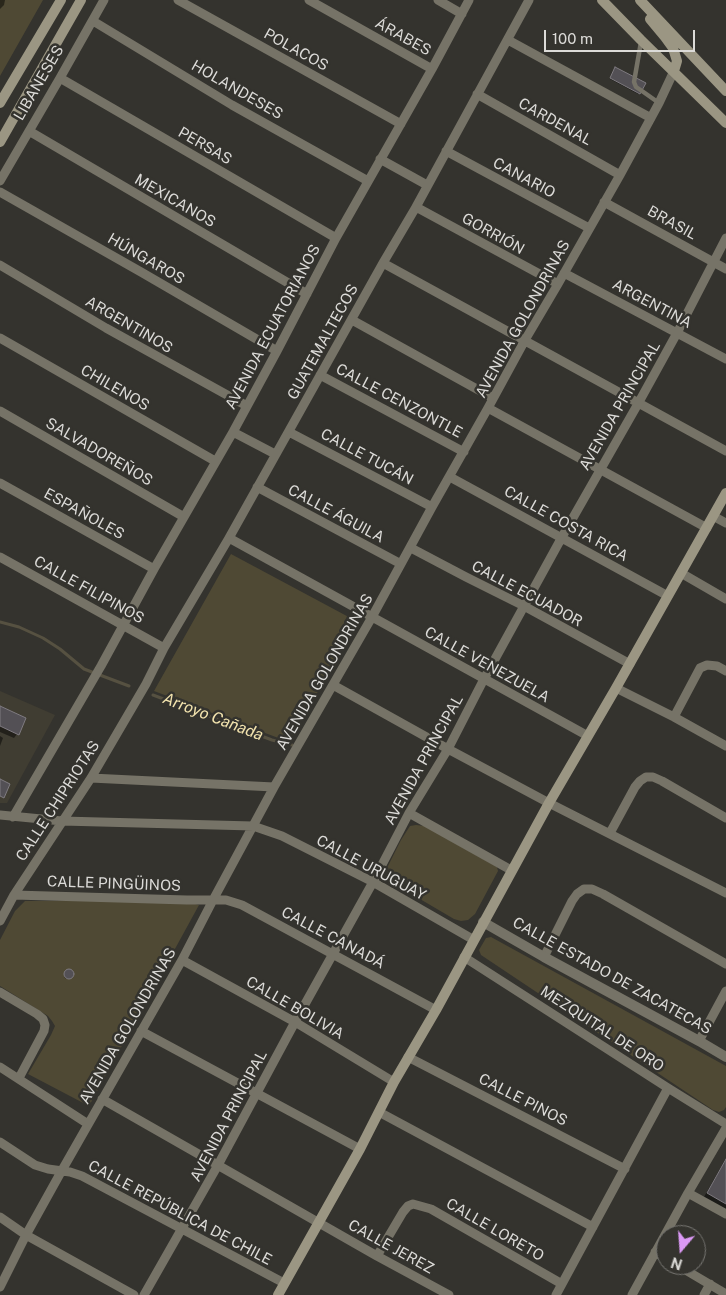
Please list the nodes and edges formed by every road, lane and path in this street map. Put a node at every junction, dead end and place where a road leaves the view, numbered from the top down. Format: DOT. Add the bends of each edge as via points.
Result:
graph roads {
  1 [pos="61,0"];
  2 [pos="81,0"];
  3 [pos="104,0"];
  4 [pos="178,0"];
  5 [pos="309,0"];
  6 [pos="438,0"];
  7 [pos="469,0"];
  8 [pos="529,0"];
  9 [pos="602,0"];
  10 [pos="641,0"];
  11 [pos="462,14"];
  12 [pos="93,21"];
  13 [pos="508,40"];
  14 [pos="641,40"];
  15 [pos="432,69"];
  16 [pos="674,71"];
  17 [pos="60,78"];
  18 [pos="726,91"];
  19 [pos="478,94"];
  20 [pos="0,103"];
  21 [pos="659,103"];
  22 [pos="651,118"];
  23 [pos="726,123"];
  24 [pos="400,124"];
  25 [pos="29,131"];
  26 [pos="0,142"];
  27 [pos="446,151"];
  28 [pos="380,159"];
  29 [pos="620,175"];
  30 [pos="0,181"];
  31 [pos="368,181"];
  32 [pos="427,185"];
  33 [pos="0,192"];
  34 [pos="604,202"];
  35 [pos="416,207"];
  36 [pos="589,228"];
  37 [pos="336,238"];
  38 [pos="726,238"];
  39 [pos="713,262"];
  40 [pos="383,263"];
  41 [pos="0,265"];
  42 [pos="726,269"];
  43 [pos="564,272"];
  44 [pos="558,284"];
  45 [pos="307,294"];
  46 [pos="352,320"];
  47 [pos="677,333"];
  48 [pos="0,338"];
  49 [pos="525,340"];
  50 [pos="277,351"];
  51 [pos="726,360"];
  52 [pos="320,375"];
  53 [pos="494,398"];
  54 [pos="639,402"];
  55 [pos="247,406"];
  56 [pos="488,408"];
  57 [pos="0,411"];
  58 [pos="233,432"];
  59 [pos="290,432"];
  60 [pos="726,451"];
  61 [pos="464,452"];
  62 [pos="275,454"];
  63 [pos="216,462"];
  64 [pos="600,468"];
  65 [pos="450,477"];
  66 [pos="0,483"];
  67 [pos="257,487"];
  68 [pos="726,493"];
  69 [pos="432,508"];
  70 [pos="713,516"];
  71 [pos="184,517"];
  72 [pos="726,523"];
  73 [pos="707,528"];
  74 [pos="562,537"];
  75 [pos="229,538"];
  76 [pos="410,548"];
  77 [pos="0,557"];
  78 [pos="401,564"];
  79 [pos="154,569"];
  80 [pos="681,573"];
  81 [pos="668,596"];
  82 [pos="726,599"];
  83 [pos="524,606"];
  84 [pos="372,617"];
  85 [pos="124,625"];
  86 [pos="164,648"];
  87 [pos="630,664"];
  88 [pos="726,670"];
  89 [pos="484,679"];
  90 [pos="333,685"];
  91 [pos="616,688"];
  92 [pos="139,696"];
  93 [pos="674,717"];
  94 [pos="588,736"];
  95 [pos="726,746"];
  96 [pos="448,749"];
  97 [pos="91,778"];
  98 [pos="274,788"];
  99 [pos="549,803"];
  100 [pos="409,814"];
  101 [pos="0,815"];
  102 [pos="13,817"];
  103 [pos="726,818"];
  104 [pos="62,821"];
  105 [pos="253,826"];
  106 [pos="610,833"];
  107 [pos="511,870"];
  108 [pos="372,882"];
  109 [pos="726,893"];
  110 [pos="14,894"];
  111 [pos="213,900"];
  112 [pos="1,916"];
  113 [pos="483,922"];
  114 [pos="474,940"];
  115 [pos="333,954"];
  116 [pos="464,957"];
  117 [pos="544,957"];
  118 [pos="182,960"];
  119 [pos="726,964"];
  120 [pos="726,991"];
  121 [pos="0,992"];
  122 [pos="436,1010"];
  123 [pos="294,1022"];
  124 [pos="141,1031"];
  125 [pos="699,1041"];
  126 [pos="408,1057"];
  127 [pos="726,1057"];
  128 [pos="0,1067"];
  129 [pos="19,1078"];
  130 [pos="394,1082"];
  131 [pos="668,1088"];
  132 [pos="256,1093"];
  133 [pos="102,1099"];
  134 [pos="379,1112"];
  135 [pos="88,1124"];
  136 [pos="726,1124"];
  137 [pos="726,1128"];
  138 [pos="0,1142"];
  139 [pos="360,1149"];
  140 [pos="218,1165"];
  141 [pos="625,1169"];
  142 [pos="60,1172"];
  143 [pos="688,1193"];
  144 [pos="726,1214"];
  145 [pos="0,1218"];
  146 [pos="319,1222"];
  147 [pos="593,1227"];
  148 [pos="183,1228"];
  149 [pos="26,1235"];
  150 [pos="655,1252"];
  151 [pos="378,1256"];
  152 [pos="694,1275"];
  153 [pos="284,1283"];
  154 [pos="562,1284"];
  155 [pos="710,1284"];
  156 [pos="0,1286"];
  157 [pos="726,1294"];
  158 [pos="134,1295"];
  159 [pos="144,1295"];
  160 [pos="278,1295"];
  161 [pos="449,1295"];
  162 [pos="556,1295"];
  163 [pos="632,1295"];
  164 [pos="704,1295"];
  1 -- 20 [label="main road, LIBANESES"];
  2 -- 26 [label="main road, LIBANESES"];
  3 -- 12 [label="street, LIBANESES"];
  4 -- 24 [label="street, POLACOS"];
  5 -- 15 [label="street, ÁRABES"];
  6 -- 11 [label="street"];
  7 -- 11 [label="street, AVENIDA ECUATORIANOS"];
  8 -- 13 [label="street, GUATEMALTECOS"];
  9 -- 14 [label="main road"];
  10 -- 16 [label="main road" via="642,10 672,48 676,61"];
  10 -- 18 [label="main road"];
  11 -- 15 [label="street, AVENIDA ECUATORIANOS"];
  12 -- 17 [label="street, LIBANESES"];
  12 -- 31 [label="street, HOLANDESES" via="232,105"];
  13 -- 19 [label="street, GUATEMALTECOS"];
  13 -- 22 [label="street"];
  14 -- 16 [label="main road"];
  14 -- 21 [label="lane" via="634,82 636,87"];
  15 -- 24 [label="street, AVENIDA ECUATORIANOS"];
  16 -- 21 [label="street, AVENIDA GOLONDRINAS"];
  16 -- 23 [label="main road"];
  17 -- 25 [label="street, LIBANESES"];
  17 -- 37 [label="street, PERSAS"];
  19 -- 27 [label="street, GUATEMALTECOS"];
  19 -- 29 [label="street, CARDENAL"];
  21 -- 22 [label="street, AVENIDA GOLONDRINAS"];
  22 -- 29 [label="street, AVENIDA GOLONDRINAS"];
  24 -- 28 [label="street, AVENIDA ECUATORIANOS"];
  25 -- 30 [label="street, LIBANESES"];
  25 -- 45 [label="street, MEXICANOS"];
  27 -- 32 [label="street, GUATEMALTECOS"];
  27 -- 36 [label="street, CANARIO"];
  28 -- 31 [label="street, AVENIDA ECUATORIANOS"];
  28 -- 32 [label="street"];
  29 -- 34 [label="street, AVENIDA GOLONDRINAS"];
  31 -- 37 [label="street, AVENIDA ECUATORIANOS"];
  32 -- 35 [label="street, GUATEMALTECOS"];
  33 -- 50 [label="street, HÚNGAROS"];
  34 -- 36 [label="street, AVENIDA GOLONDRINAS"];
  34 -- 39 [label="street, BRASIL"];
  35 -- 40 [label="street, GUATEMALTECOS"];
  35 -- 44 [label="street, GORRIÓN"];
  36 -- 43 [label="street, AVENIDA GOLONDRINAS"];
  37 -- 45 [label="street, AVENIDA ECUATORIANOS"];
  38 -- 39 [label="street, AVENIDA PRINCIPAL"];
  39 -- 42 [label="street, BRASIL"];
  39 -- 47 [label="street, AVENIDA PRINCIPAL"];
  40 -- 46 [label="street, GUATEMALTECOS"];
  40 -- 49 [label="street"];
  41 -- 55 [label="street, ARGENTINOS"];
  43 -- 44 [label="street, AVENIDA GOLONDRINAS"];
  43 -- 47 [label="street, ARGENTINA"];
  44 -- 49 [label="street, AVENIDA GOLONDRINAS"];
  45 -- 50 [label="street, AVENIDA ECUATORIANOS"];
  46 -- 52 [label="street, GUATEMALTECOS"];
  46 -- 53 [label="street"];
  47 -- 51 [label="street, ARGENTINA"];
  47 -- 54 [label="street, AVENIDA PRINCIPAL"];
  48 -- 63 [label="street, CHILENOS"];
  49 -- 53 [label="street, AVENIDA GOLONDRINAS"];
  49 -- 54 [label="street"];
  50 -- 55 [label="street, AVENIDA ECUATORIANOS"];
  52 -- 59 [label="street, GUATEMALTECOS"];
  52 -- 61 [label="street, CALLE CENZONTLE"];
  53 -- 56 [label="street, AVENIDA GOLONDRINAS"];
  54 -- 60 [label="street"];
  54 -- 64 [label="street, AVENIDA PRINCIPAL"];
  55 -- 58 [label="street, AVENIDA ECUATORIANOS"];
  56 -- 61 [label="street, AVENIDA GOLONDRINAS"];
  56 -- 64 [label="street"];
  57 -- 71 [label="street, SALVADOREÑOS"];
  58 -- 62 [label="street"];
  58 -- 63 [label="street, AVENIDA ECUATORIANOS"];
  59 -- 62 [label="street, GUATEMALTECOS"];
  59 -- 69 [label="street, CALLE TUCÁN"];
  61 -- 65 [label="street, AVENIDA GOLONDRINAS"];
  62 -- 67 [label="street, GUATEMALTECOS"];
  63 -- 71 [label="street, AVENIDA ECUATORIANOS"];
  64 -- 73 [label="street"];
  64 -- 74 [label="street, AVENIDA PRINCIPAL"];
  65 -- 69 [label="street, AVENIDA GOLONDRINAS"];
  65 -- 74 [label="street, CALLE COSTA RICA"];
  66 -- 79 [label="street, ESPAÑOLES"];
  67 -- 75 [label="street, GUATEMALTECOS"];
  67 -- 78 [label="street, CALLE ÁGUILA"];
  68 -- 70 [label="main road"];
  69 -- 76 [label="street, AVENIDA GOLONDRINAS"];
  70 -- 72 [label="street"];
  70 -- 73 [label="main road"];
  71 -- 79 [label="street, AVENIDA ECUATORIANOS"];
  73 -- 80 [label="main road"];
  74 -- 81 [label="street, CALLE COSTA RICA"];
  74 -- 83 [label="street, AVENIDA PRINCIPAL"];
  75 -- 84 [label="street, CALLE VENEZUELA"];
  75 -- 86 [label="street, GUATEMALTECOS"];
  76 -- 78 [label="street, AVENIDA GOLONDRINAS"];
  76 -- 83 [label="street, CALLE ECUADOR"];
  77 -- 85 [label="street, CALLE FILIPINOS"];
  78 -- 84 [label="street, AVENIDA GOLONDRINAS"];
  79 -- 85 [label="street, AVENIDA ECUATORIANOS"];
  80 -- 81 [label="main road"];
  80 -- 82 [label="street"];
  81 -- 87 [label="main road"];
  83 -- 87 [label="street, CALLE ECUADOR"];
  83 -- 89 [label="street, AVENIDA PRINCIPAL"];
  84 -- 89 [label="street, CALLE VENEZUELA"];
  84 -- 90 [label="street, AVENIDA GOLONDRINAS"];
  85 -- 86 [label="street, CALLE FILIPINOS"];
  85 -- 102 [label="street, AVENIDA ECUATORIANOS"];
  86 -- 92 [label="street, GUATEMALTECOS"];
  87 -- 91 [label="main road"];
  88 -- 93 [label="street" via="707,665 700,668"];
  89 -- 94 [label="street, CALLE VENEZUELA"];
  89 -- 96 [label="street, AVENIDA PRINCIPAL"];
  90 -- 96 [label="street"];
  90 -- 98 [label="street, AVENIDA GOLONDRINAS"];
  91 -- 93 [label="street"];
  91 -- 94 [label="main road"];
  92 -- 97 [label="street, CALLE CHIPRIOTAS"];
  93 -- 95 [label="street"];
  94 -- 99 [label="main road"];
  96 -- 99 [label="street"];
  96 -- 100 [label="street, AVENIDA PRINCIPAL"];
  97 -- 98 [label="street"];
  97 -- 104 [label="street, CALLE CHIPRIOTAS"];
  98 -- 105 [label="street, AVENIDA GOLONDRINAS"];
  99 -- 106 [label="street"];
  99 -- 107 [label="main road"];
  100 -- 107 [label="street"];
  100 -- 108 [label="street, AVENIDA PRINCIPAL"];
  101 -- 102 [label="street, CALLE URUGUAY"];
  102 -- 104 [label="street, CALLE URUGUAY"];
  103 -- 106 [label="street" via="662,781 646,777 635,786"];
  104 -- 105 [label="street, CALLE URUGUAY"];
  104 -- 110 [label="street, CALLE CHIPRIOTAS"];
  105 -- 108 [label="street, CALLE URUGUAY" via="282,836"];
  105 -- 111 [label="street, AVENIDA GOLONDRINAS"];
  106 -- 109 [label="street"];
  107 -- 113 [label="main road"];
  108 -- 114 [label="street, CALLE URUGUAY"];
  108 -- 115 [label="street, AVENIDA PRINCIPAL"];
  110 -- 111 [label="street, CALLE PINGÜINOS"];
  110 -- 112 [label="street, CALLE CHIPRIOTAS"];
  111 -- 115 [label="street, CALLE CANADÁ" via="242,905"];
  111 -- 118 [label="street, AVENIDA GOLONDRINAS"];
  113 -- 114 [label="main road"];
  113 -- 117 [label="street, CALLE ESTADO DE ZACATECAS"];
  114 -- 116 [label="main road"];
  115 -- 122 [label="street, CALLE CANADÁ"];
  115 -- 123 [label="street, AVENIDA PRINCIPAL"];
  116 -- 122 [label="main road"];
  116 -- 131 [label="street, MEZQUITAL DE ORO"];
  117 -- 119 [label="street" via="572,901 584,889 592,889"];
  117 -- 125 [label="street, CALLE ESTADO DE ZACATECAS"];
  118 -- 123 [label="street, CALLE BOLIVIA"];
  118 -- 124 [label="street, AVENIDA GOLONDRINAS"];
  120 -- 125 [label="street"];
  121 -- 129 [label="street" via="37,1014 45,1025"];
  122 -- 126 [label="main road"];
  123 -- 130 [label="street, CALLE BOLIVIA"];
  123 -- 132 [label="street, AVENIDA PRINCIPAL"];
  124 -- 132 [label="street"];
  124 -- 133 [label="street, AVENIDA GOLONDRINAS"];
  125 -- 127 [label="street, CALLE ESTADO DE ZACATECAS"];
  126 -- 130 [label="main road"];
  126 -- 141 [label="street, CALLE PINOS"];
  128 -- 129 [label="street"];
  129 -- 135 [label="street"];
  130 -- 134 [label="main road"];
  131 -- 136 [label="street, MEZQUITAL DE ORO"];
  131 -- 141 [label="street"];
  132 -- 139 [label="street"];
  132 -- 140 [label="street, AVENIDA PRINCIPAL"];
  133 -- 135 [label="street, AVENIDA GOLONDRINAS"];
  133 -- 140 [label="street, CALLE JEREZ"];
  134 -- 139 [label="main road"];
  134 -- 147 [label="street"];
  135 -- 142 [label="street, AVENIDA GOLONDRINAS"];
  137 -- 143 [label="street"];
  138 -- 142 [label="street, CALLE REPÚBLICA DE CHILE" via="35,1165"];
  139 -- 146 [label="main road"];
  140 -- 146 [label="street, CALLE JEREZ"];
  140 -- 148 [label="street, AVENIDA PRINCIPAL"];
  141 -- 147 [label="street"];
  142 -- 148 [label="street, CALLE REPÚBLICA DE CHILE" via="82,1176"];
  142 -- 149 [label="street, AVENIDA GOLONDRINAS"];
  143 -- 144 [label="street"];
  143 -- 150 [label="street"];
  145 -- 149 [label="street"];
  146 -- 151 [label="street, CALLE JEREZ"];
  146 -- 153 [label="main road"];
  147 -- 154 [label="street"];
  148 -- 153 [label="street, CALLE REPÚBLICA DE CHILE"];
  148 -- 159 [label="street, AVENIDA PRINCIPAL"];
  149 -- 156 [label="street, AVENIDA GOLONDRINAS"];
  149 -- 158 [label="street"];
  150 -- 163 [label="street"];
  151 -- 154 [label="street, CALLE LORETO" via="403,1212 413,1204 431,1209"];
  151 -- 161 [label="street, CALLE JEREZ"];
  152 -- 155 [label="street"];
  153 -- 160 [label="main road"];
  154 -- 162 [label="street"];
  155 -- 157 [label="street"];
  155 -- 164 [label="street"];
}
